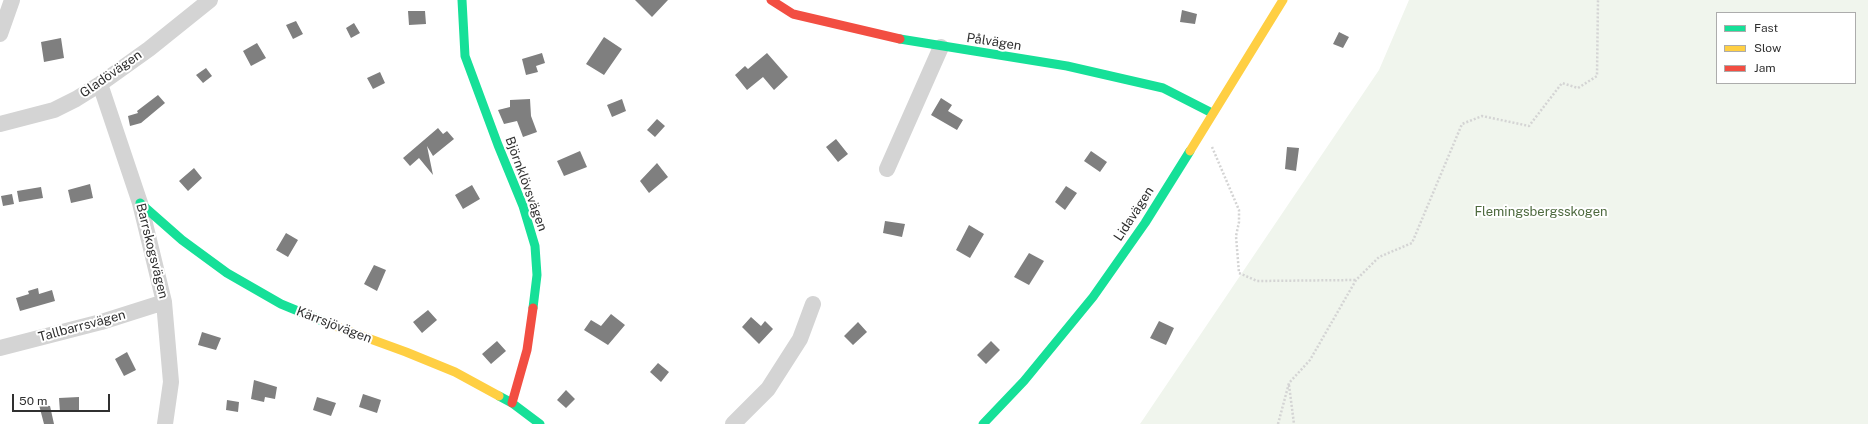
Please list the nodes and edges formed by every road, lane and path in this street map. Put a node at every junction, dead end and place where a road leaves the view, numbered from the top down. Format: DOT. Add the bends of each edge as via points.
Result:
graph roads {
  1 [pos="12,0"];
  2 [pos="210,0"];
  3 [pos="462,0"];
  4 [pos="771,0"];
  5 [pos="1283,0"];
  6 [pos="1598,0"];
  7 [pos="0,34"];
  8 [pos="942,46"];
  9 [pos="100,84"];
  10 [pos="1212,113"];
  11 [pos="0,124"];
  12 [pos="1201,131"];
  13 [pos="888,169"];
  14 [pos="140,203"];
  15 [pos="1356,280"];
  16 [pos="164,302"];
  17 [pos="812,304"];
  18 [pos="0,348"];
  19 [pos="1289,383"];
  20 [pos="512,403"];
  21 [pos="166,424"];
  22 [pos="540,424"];
  23 [pos="733,424"];
  24 [pos="983,424"];
  25 [pos="1278,424"];
  26 [pos="1294,424"];
  1 -- 7 [label="street"];
  2 -- 9 [label="street, Gladövägen"];
  3 -- 20 [label="street, Björnklövsvägen" via="465,56 523,206 535,246 537,275 527,350"];
  4 -- 8 [label="street, Pålvägen" via="793,14 912,42"];
  5 -- 10 [label="street, Lidavägen"];
  6 -- 15 [label="path" via="1597,76 1578,88 1562,83 1529,126 1482,116 1462,124 1412,244 1379,257"];
  8 -- 10 [label="street, Pålvägen" via="1066,66 1163,88"];
  8 -- 13 [label="street"];
  9 -- 11 [label="street, Gladövägen" via="54,110"];
  9 -- 14 [label="street, Barrskogsvägen"];
  10 -- 12 [label="street, Lidavägen"];
  12 -- 15 [label="path" via="1212,144 1239,210 1236,236 1239,273 1257,281"];
  12 -- 24 [label="street, Lidavägen" via="1146,222 1093,297 1024,381"];
  14 -- 16 [label="street, Barrskogsvägen"];
  14 -- 20 [label="street, Kärrsjövägen" via="182,240 227,273 281,304 455,372"];
  15 -- 19 [label="path" via="1310,360"];
  16 -- 18 [label="street, Tallbarrsvägen"];
  16 -- 21 [label="street, Barrskogsvägen" via="171,382"];
  17 -- 23 [label="street" via="800,339 768,389"];
  19 -- 25 [label="path"];
  19 -- 26 [label="path"];
  20 -- 22 [label="street, Kärrsjövägen"];
}
